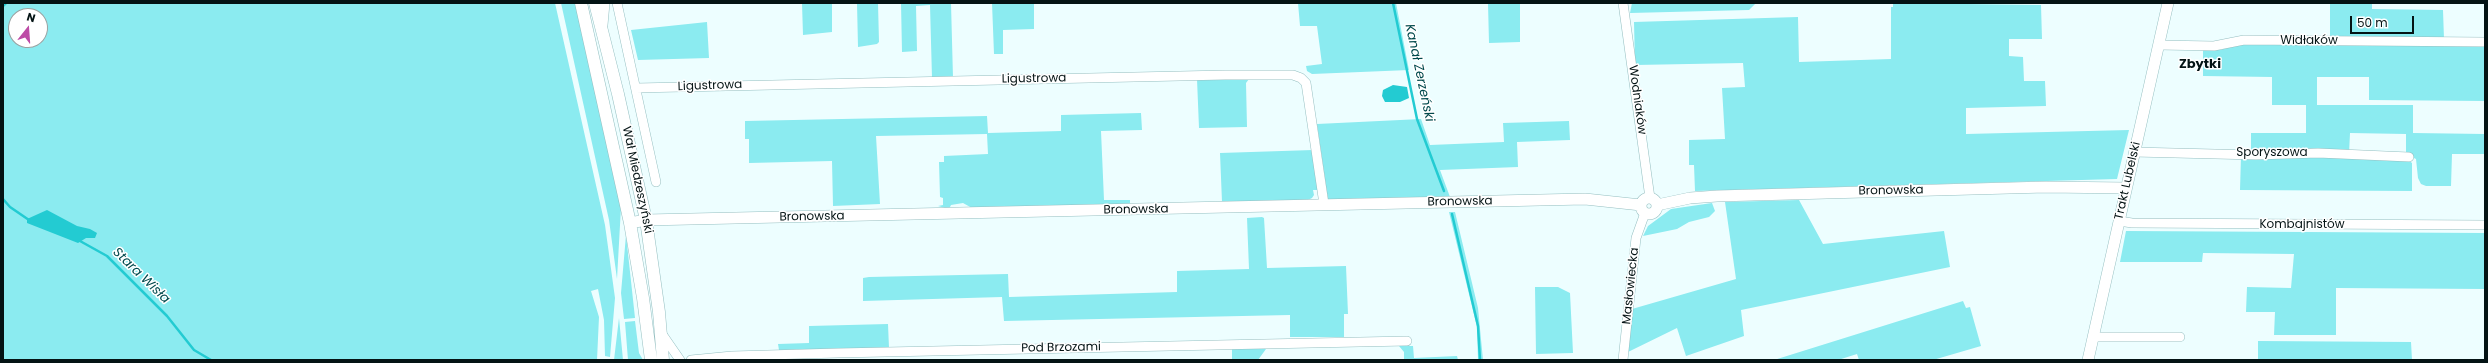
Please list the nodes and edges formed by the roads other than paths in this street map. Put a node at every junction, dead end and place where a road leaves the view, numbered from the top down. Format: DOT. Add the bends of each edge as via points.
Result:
graph roads {
  1 [pos="581,3"];
  2 [pos="594,3"];
  3 [pos="605,3"];
  4 [pos="617,3"];
  5 [pos="1623,3"];
  6 [pos="2168,3"];
  7 [pos="603,33"];
  8 [pos="2485,42"];
  9 [pos="2159,45"];
  10 [pos="636,88"];
  11 [pos="2134,152"];
  12 [pos="2409,157"];
  13 [pos="656,182"];
  14 [pos="2126,188"];
  15 [pos="1324,204"];
  16 [pos="1648,205"];
  17 [pos="646,220"];
  18 [pos="2119,221"];
  19 [pos="630,223"];
  20 [pos="2485,225"];
  21 [pos="662,334"];
  22 [pos="2094,337"];
  23 [pos="2180,338"];
  24 [pos="1407,341"];
  25 [pos="651,360"];
  26 [pos="663,360"];
  27 [pos="680,360"];
  28 [pos="692,360"];
  29 [pos="1623,360"];
  30 [pos="2088,360"];
  1 -- 19 [label="main road, Wał Miedzeszyński"];
  2 -- 7 [label="main road, Wał Miedzeszyński"];
  3 -- 7 [label="street"];
  4 -- 10 [label="street, Wał Miedzeszyński"];
  5 -- 16 [label="street, Wodniaków"];
  6 -- 9 [label="street, Trakt Lubelski"];
  7 -- 17 [label="main road, Wał Miedzeszyński"];
  8 -- 9 [label="street, Widłaków" via="2244,40 2214,46"];
  9 -- 11 [label="street, Trakt Lubelski"];
  10 -- 13 [label="street, Wał Miedzeszyński"];
  10 -- 15 [label="street, Ligustrowa" via="1293,75 1306,83"];
  11 -- 12 [label="street, Sporyszowa" via="2256,155 2318,153"];
  11 -- 14 [label="street, Trakt Lubelski"];
  14 -- 16 [label="street, Bronowska" via="2046,187 1717,196"];
  14 -- 18 [label="street, Trakt Lubelski"];
  15 -- 16 [label="street, Bronowska" via="1594,199"];
  15 -- 17 [label="street, Bronowska"];
  16 -- 29 [label="street, Masłowiecka" via="1636,238"];
  17 -- 19 [label="street, Bronowska"];
  17 -- 21 [label="main road, Wał Miedzeszyński"];
  18 -- 20 [label="street, Kombajnistów" via="2168,224"];
  18 -- 22 [label="street, Trakt Lubelski"];
  19 -- 25 [label="main road, Wał Miedzeszyński"];
  21 -- 26 [label="main road, Wał Miedzeszyński"];
  21 -- 27 [label="street"];
  22 -- 23 [label="street"];
  22 -- 30 [label="street, Trakt Lubelski"];
  24 -- 28 [label="street, Pod Brzozami" via="838,353 732,356"];
}
